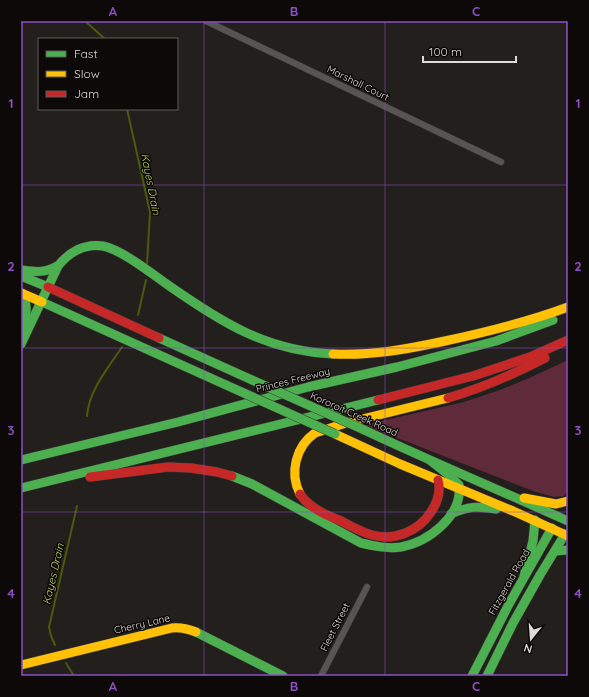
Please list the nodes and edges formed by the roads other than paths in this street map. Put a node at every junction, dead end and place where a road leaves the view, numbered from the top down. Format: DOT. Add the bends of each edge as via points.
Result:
graph roads {
  1 [pos="206,21"];
  2 [pos="501,162"];
  3 [pos="58,266"];
  4 [pos="21,270"];
  5 [pos="21,276"];
  6 [pos="48,287"];
  7 [pos="22,293"];
  8 [pos="42,302"];
  9 [pos="568,307"];
  10 [pos="568,313"];
  11 [pos="21,334"];
  12 [pos="568,340"];
  13 [pos="21,344"];
  14 [pos="568,345"];
  15 [pos="21,460"];
  16 [pos="431,461"];
  17 [pos="438,480"];
  18 [pos="21,488"];
  19 [pos="459,489"];
  20 [pos="21,492"];
  21 [pos="513,496"];
  22 [pos="568,501"];
  23 [pos="511,511"];
  24 [pos="451,514"];
  25 [pos="558,517"];
  26 [pos="535,520"];
  27 [pos="568,522"];
  28 [pos="552,528"];
  29 [pos="567,533"];
  30 [pos="568,550"];
  31 [pos="555,551"];
  32 [pos="524,576"];
  33 [pos="367,587"];
  34 [pos="21,665"];
  35 [pos="283,676"];
  36 [pos="321,676"];
  37 [pos="472,676"];
  38 [pos="487,676"];
  1 -- 2 [label="street, Marshall Court"];
  3 -- 4 [label="main road" via="43,272"];
  3 -- 6 [label="main road"];
  3 -- 9 [label="main road" via="68,255 82,248 107,247 236,328 274,344 325,354 374,354 432,343 498,329"];
  5 -- 6 [label="main road, Kororoit Creek Road"];
  6 -- 8 [label="main road"];
  6 -- 16 [label="main road, Kororoit Creek Road, bridge"];
  7 -- 8 [label="main road"];
  7 -- 11 [label="main road" via="27,306"];
  8 -- 13 [label="main road"];
  8 -- 17 [label="main road, bridge"];
  10 -- 15 [label="main road, Princes Freeway" via="496,341"];
  12 -- 18 [label="main road" via="530,357 467,377"];
  14 -- 17 [label="main road" via="543,359 462,394 315,433 304,443 295,467 298,486 310,505 361,531 380,537 406,534 417,528 432,511 440,488"];
  16 -- 19 [label="main road" via="454,478"];
  16 -- 21 [label="main road, Kororoit Creek Road"];
  17 -- 19 [label="main road"];
  19 -- 23 [label="main road"];
  19 -- 24 [label="main road" via="457,502"];
  20 -- 24 [label="main road" via="93,477 157,468 203,470 229,475 252,484 361,543 377,548 398,548 418,542 437,530"];
  21 -- 22 [label="main road" via="556,504"];
  21 -- 25 [label="main road, Kororoit Creek Road"];
  22 -- 25 [label="main road, Fitzgerald Road"];
  23 -- 24 [label="main road" via="469,507"];
  23 -- 26 [label="main road"];
  25 -- 27 [label="main road, Kororoit Creek Road"];
  25 -- 28 [label="main road, Fitzgerald Road"];
  26 -- 28 [label="main road"];
  26 -- 32 [label="main road" via="535,533"];
  28 -- 29 [label="main road"];
  28 -- 32 [label="main road, Fitzgerald Road"];
  29 -- 31 [label="main road"];
  30 -- 31 [label="main road"];
  31 -- 38 [label="main road" via="513,623"];
  32 -- 37 [label="main road, Fitzgerald Road"];
  33 -- 36 [label="street, Fleet Street"];
  34 -- 35 [label="main road, Cherry Lane" via="182,627 189,628"];
}
